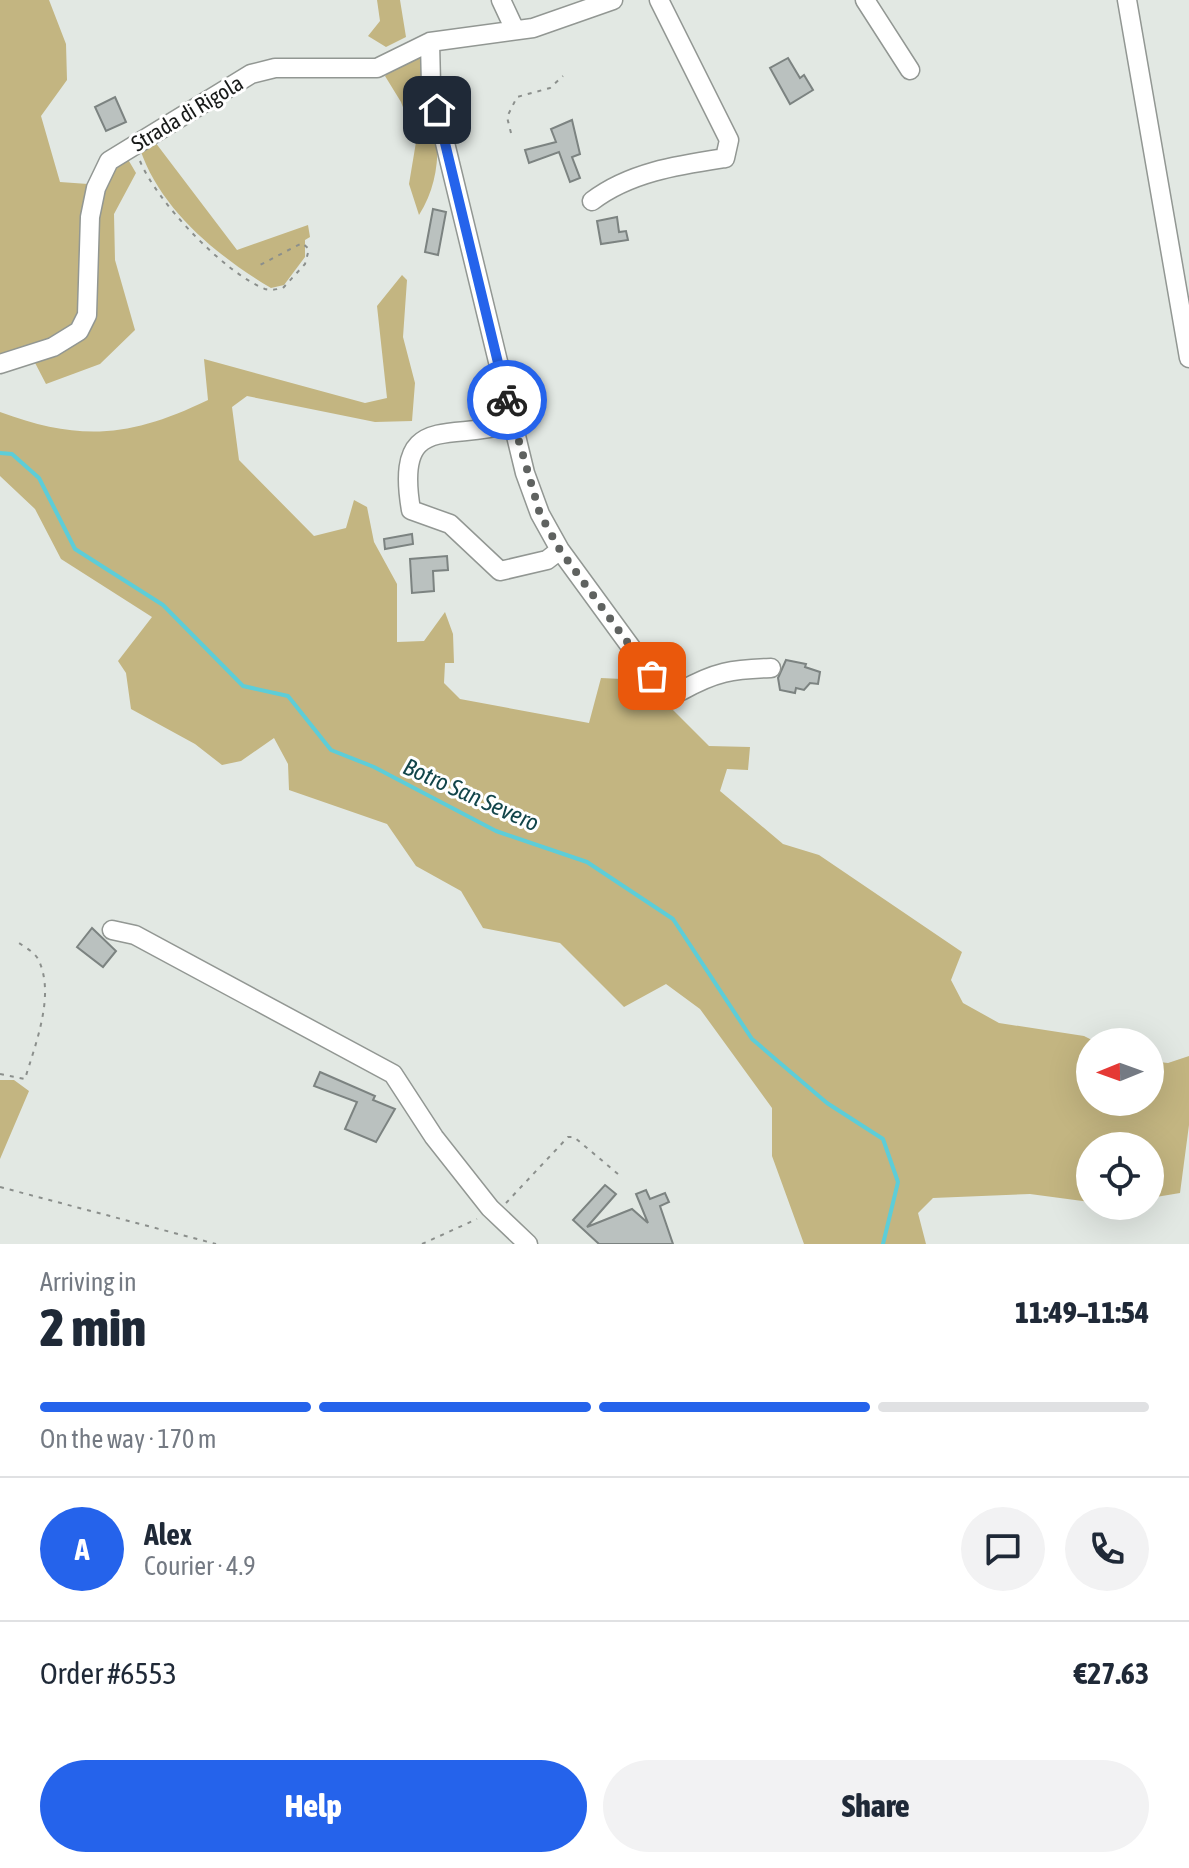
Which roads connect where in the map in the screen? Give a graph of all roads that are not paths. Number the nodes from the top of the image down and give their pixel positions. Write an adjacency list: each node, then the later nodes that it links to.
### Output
1 (501, 0): 6 (street)
2 (613, 0): 6 (street, Strada di Rigola)
3 (659, 0): 9 (street)
4 (865, 0): 8 (street)
5 (1127, 0): 10 (street)
6 (515, 30): 7 (street, Strada di Rigola)
7 (430, 42): 11 (street, Strada di Rigola); 12 (street)
8 (910, 70)
9 (592, 201)
10 (1189, 358)
11 (0, 364)
12 (511, 423): 13 (street); 13 (street)
13 (560, 550): 14 (street)
14 (771, 668)
15 (112, 930): 16 (street)
16 (528, 1244)

